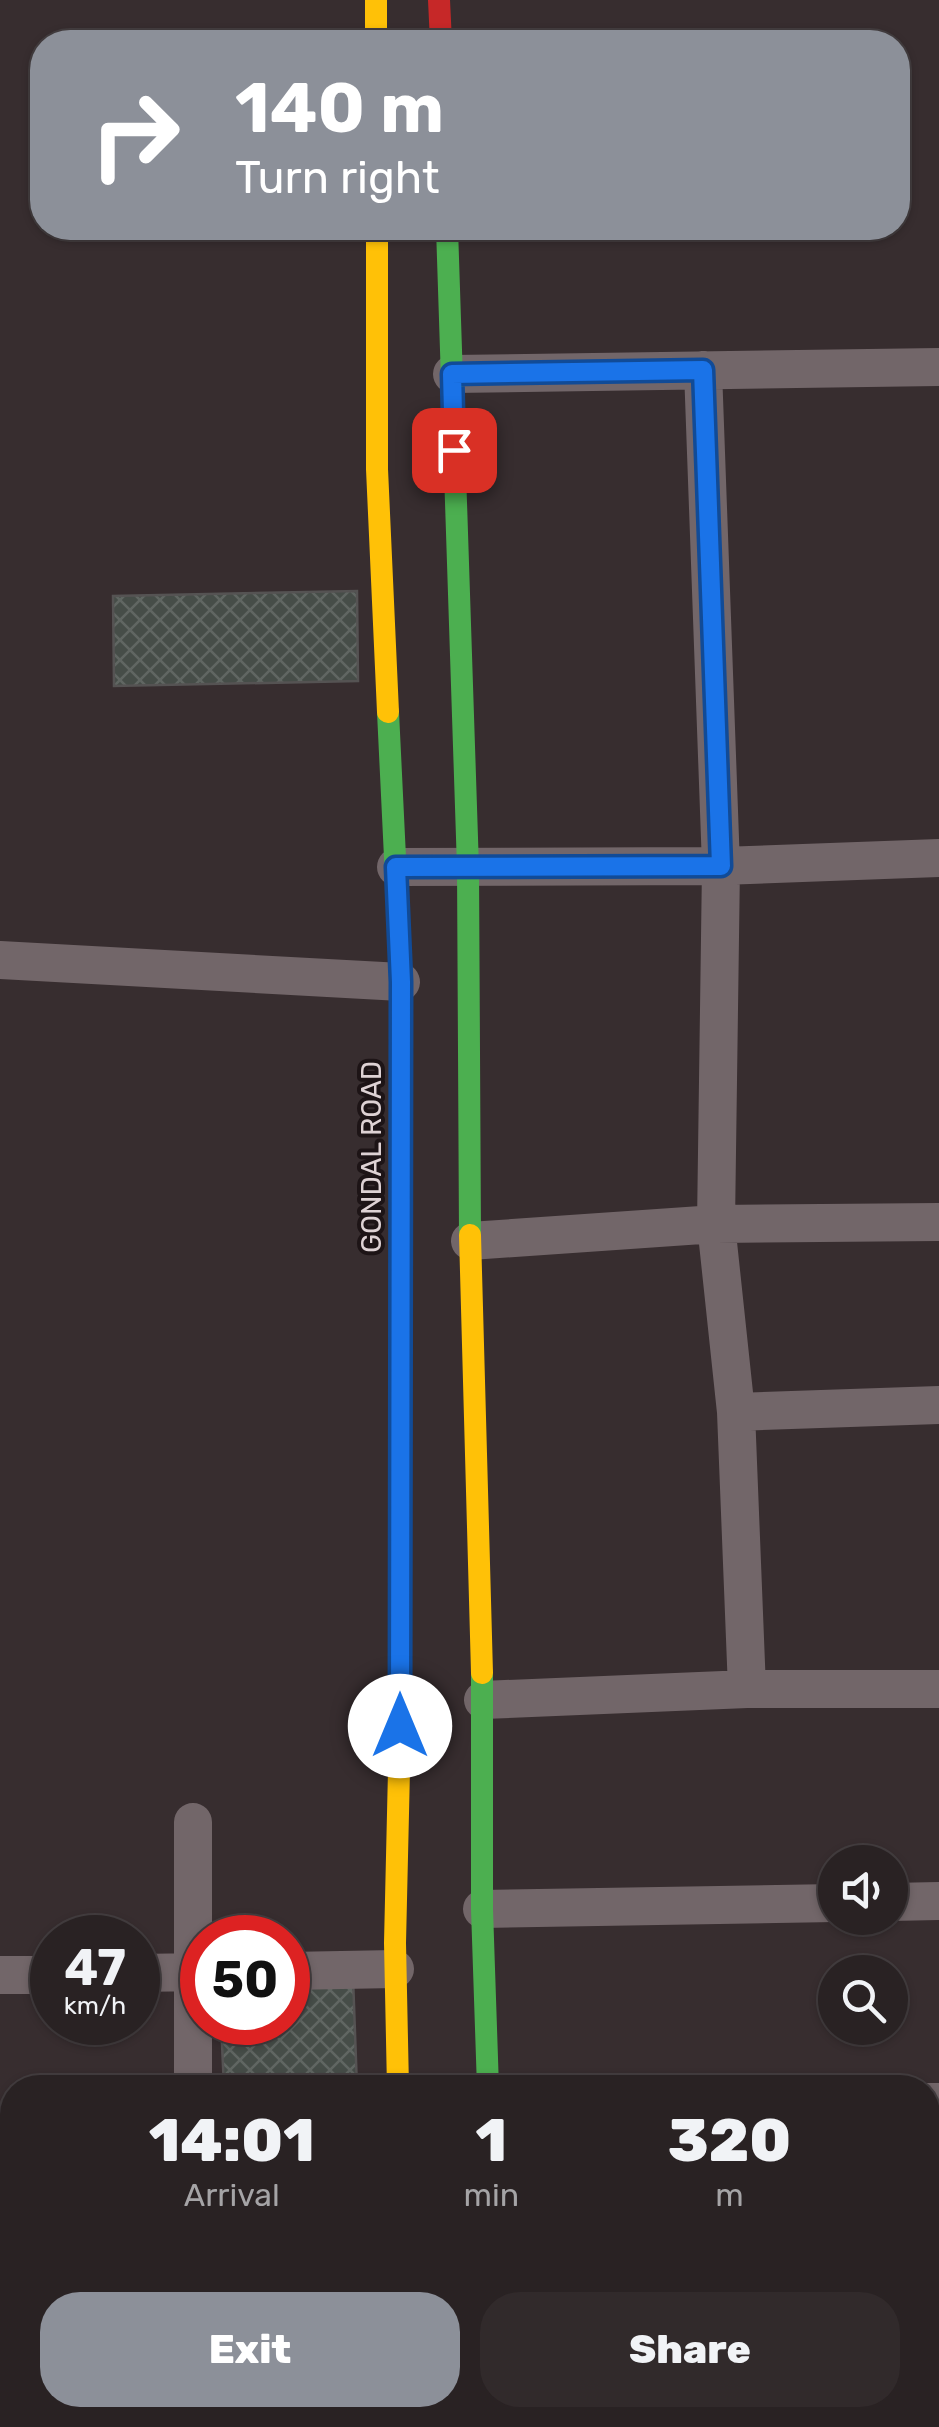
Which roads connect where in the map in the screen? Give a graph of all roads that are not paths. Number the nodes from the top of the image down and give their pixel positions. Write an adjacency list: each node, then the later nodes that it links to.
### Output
1 (376, 0): 3 (main road)
2 (439, 0): 4 (main road)
3 (376, 30)
4 (440, 30)
5 (376, 240): 12 (main road, GONDAL ROAD)
6 (447, 240): 9 (main road)
7 (939, 366): 8 (street)
8 (703, 370): 9 (street); 11 (street)
9 (452, 374): 13 (main road)
10 (939, 858): 11 (street)
11 (721, 866): 13 (street); 17 (street)
12 (396, 867): 13 (street); 15 (main road, GONDAL ROAD)
13 (468, 868): 18 (main road)
14 (0, 960): 15 (street)
15 (401, 982): 30 (main road, GONDAL ROAD)
16 (939, 1222): 17 (street)
17 (716, 1224): 18 (street); 20 (street)
18 (470, 1240): 23 (main road)
19 (939, 1405): 20 (street)
20 (736, 1412): 21 (street)
21 (747, 1689): 22 (street); 23 (street)
22 (939, 1689)
23 (483, 1700): 28 (main road)
24 (193, 1822): 29 (street)
25 (939, 1901): 26 (street)
26 (908, 1902)
27 (818, 1903): 28 (street)
28 (482, 1909): 37 (main road)
29 (196, 1915)
30 (395, 1969): 31 (street); 36 (main road, GONDAL ROAD)
31 (310, 1971)
32 (30, 1974): 33 (street)
33 (0, 1975)
34 (195, 2045): 35 (street)
35 (194, 2075)
36 (398, 2075)
37 (488, 2075)

